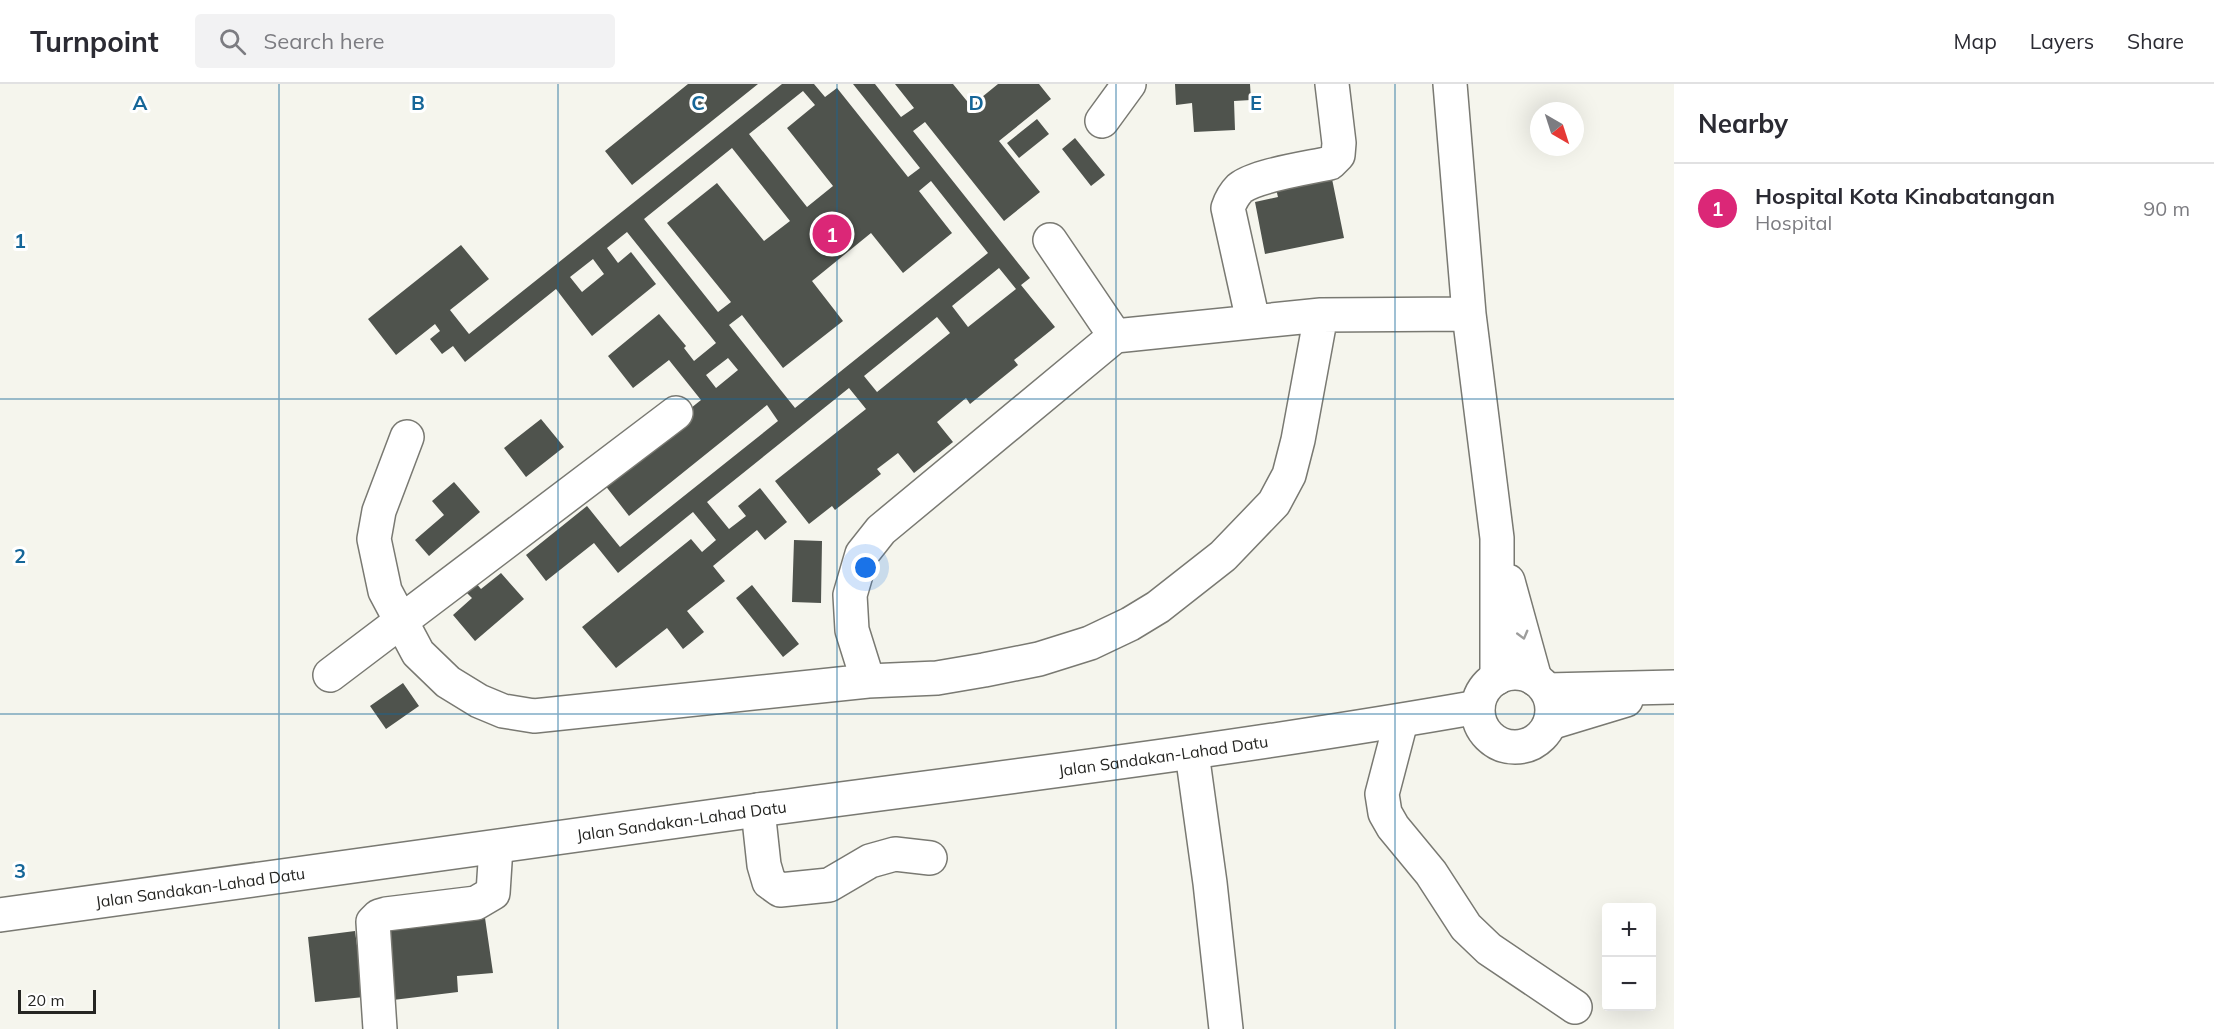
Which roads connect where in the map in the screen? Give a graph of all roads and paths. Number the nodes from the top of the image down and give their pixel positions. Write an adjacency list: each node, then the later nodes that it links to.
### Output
1 (1130, 84): 4 (main road)
2 (1332, 84): 8 (main road)
3 (1450, 84): 6 (main road)
4 (1102, 121)
5 (1050, 240): 9 (main road)
6 (1469, 314): 7 (main road); 12 (main road)
7 (1321, 315): 8 (main road); 16 (main road)
8 (1253, 321): 9 (main road)
9 (1115, 336): 16 (main road)
10 (676, 413): 13 (main road)
11 (407, 437): 13 (main road)
12 (1497, 538): 15 (main road); 17 (main road, one-way to 17)
13 (400, 621): 14 (main road); 16 (main road)
14 (330, 675)
15 (1497, 678): 17 (main road); 19 (main road)
16 (868, 681)
17 (1541, 685): 18 (main road); 20 (main road)
18 (1671, 687): 20 (main road)
19 (1482, 721): 20 (main road); 21 (main road); 22 (main road)
20 (1550, 723)
21 (1364, 727): 22 (main road); 23 (main road, Jalan Sandakan-Lahad Datu)
22 (1399, 729): 28 (main road)
23 (1192, 753): 24 (main road, Jalan Sandakan-Lahad Datu); 30 (main road)
24 (758, 810): 25 (main road, Jalan Sandakan-Lahad Datu); 26 (main road)
25 (496, 847): 27 (main road, Jalan Sandakan-Lahad Datu); 29 (main road)
26 (930, 858)
27 (0, 915)
28 (1575, 1007)
29 (380, 1029)
30 (1226, 1029)

